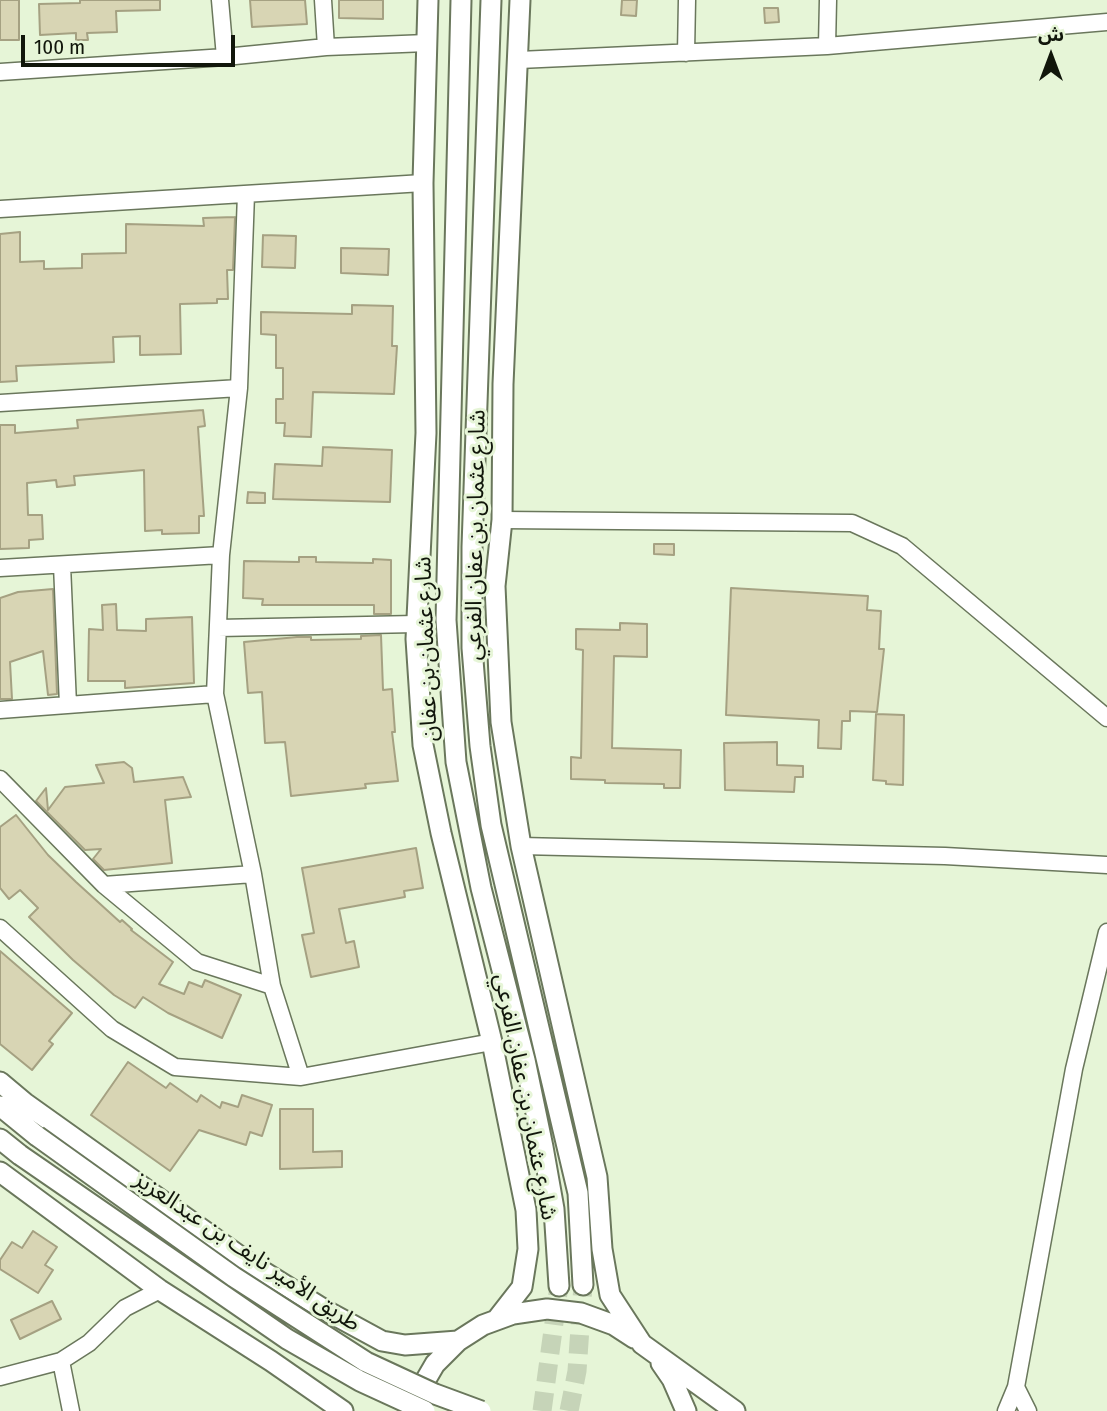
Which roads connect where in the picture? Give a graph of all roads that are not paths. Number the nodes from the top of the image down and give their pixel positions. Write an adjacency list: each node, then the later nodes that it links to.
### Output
1 (219, 0): 15 (street)
2 (323, 0): 13 (street)
3 (428, 0): 11 (main road, شارع عثمان بن عفان الفرعي)
4 (461, 0): 49 (main road, شارع عثمان بن عفان)
5 (491, 0): 18 (main road, شارع عثمان بن عفان)
6 (505, 0): 18 (main road)
7 (520, 0): 16 (main road, شارع عثمان بن عفان الفرعي)
8 (688, 0): 14 (street)
9 (828, 0): 12 (street)
10 (1107, 22): 12 (street)
11 (427, 43): 13 (street); 19 (main road, شارع عثمان بن عفان الفرعي)
12 (827, 46): 14 (street)
13 (326, 47): 15 (street)
14 (686, 53): 16 (street)
15 (225, 57): 17 (street)
16 (519, 60): 24 (main road, شارع عثمان بن عفان الفرعي)
17 (0, 72)
18 (484, 181): 48 (main road, شارع عثمان بن عفان)
19 (423, 183): 20 (street); 28 (main road, شارع عثمان بن عفان الفرعي)
20 (246, 194): 21 (street); 22 (street)
21 (0, 209)
22 (239, 388): 23 (street); 25 (street)
23 (0, 404)
24 (502, 520): 33 (street); 35 (main road, شارع عثمان بن عفان الفرعي)
25 (221, 555): 26 (street); 29 (street)
26 (62, 565): 27 (street); 31 (street)
27 (0, 568)
28 (416, 624): 29 (street); 42 (main road, شارع عثمان بن عفان الفرعي)
29 (218, 628): 30 (street)
30 (215, 694): 31 (street); 37 (street)
31 (68, 705): 32 (street)
32 (0, 710)
33 (1107, 718)
34 (0, 779): 38 (street)
35 (521, 846): 36 (street); 53 (main road, شارع عثمان بن عفان الفرعي)
36 (1107, 865)
37 (253, 874): 38 (street); 41 (street)
38 (104, 885): 41 (street)
39 (0, 928): 43 (street)
40 (1107, 932): 56 (street)
41 (272, 986): 43 (street)
42 (492, 1042): 43 (street); 51 (main road, شارع عثمان بن عفان الفرعي)
43 (300, 1077)
44 (0, 1082): 52 (main road)
45 (0, 1106): 61 (main road, طريق الأمير نايف بن عبدالعزيز, bridge)
46 (0, 1139): 60 (main road, طريق الأمير نايف بن عبدالعزيز, bridge)
47 (0, 1172): 50 (main road)
48 (583, 1285)
49 (559, 1286)
50 (160, 1290): 54 (street); 58 (main road)
51 (497, 1319): 52 (main road); 53 (main road)
52 (458, 1341): 59 (main road)
53 (642, 1344): 62 (main road); 63 (main road)
54 (61, 1360): 55 (street); 57 (street)
55 (0, 1377)
56 (1016, 1387): 64 (street); 65 (street)
57 (71, 1411)
58 (343, 1411)
59 (410, 1411)
60 (425, 1411)
61 (481, 1411)
62 (686, 1411)
63 (734, 1411)
64 (1006, 1411)
65 (1028, 1411)

